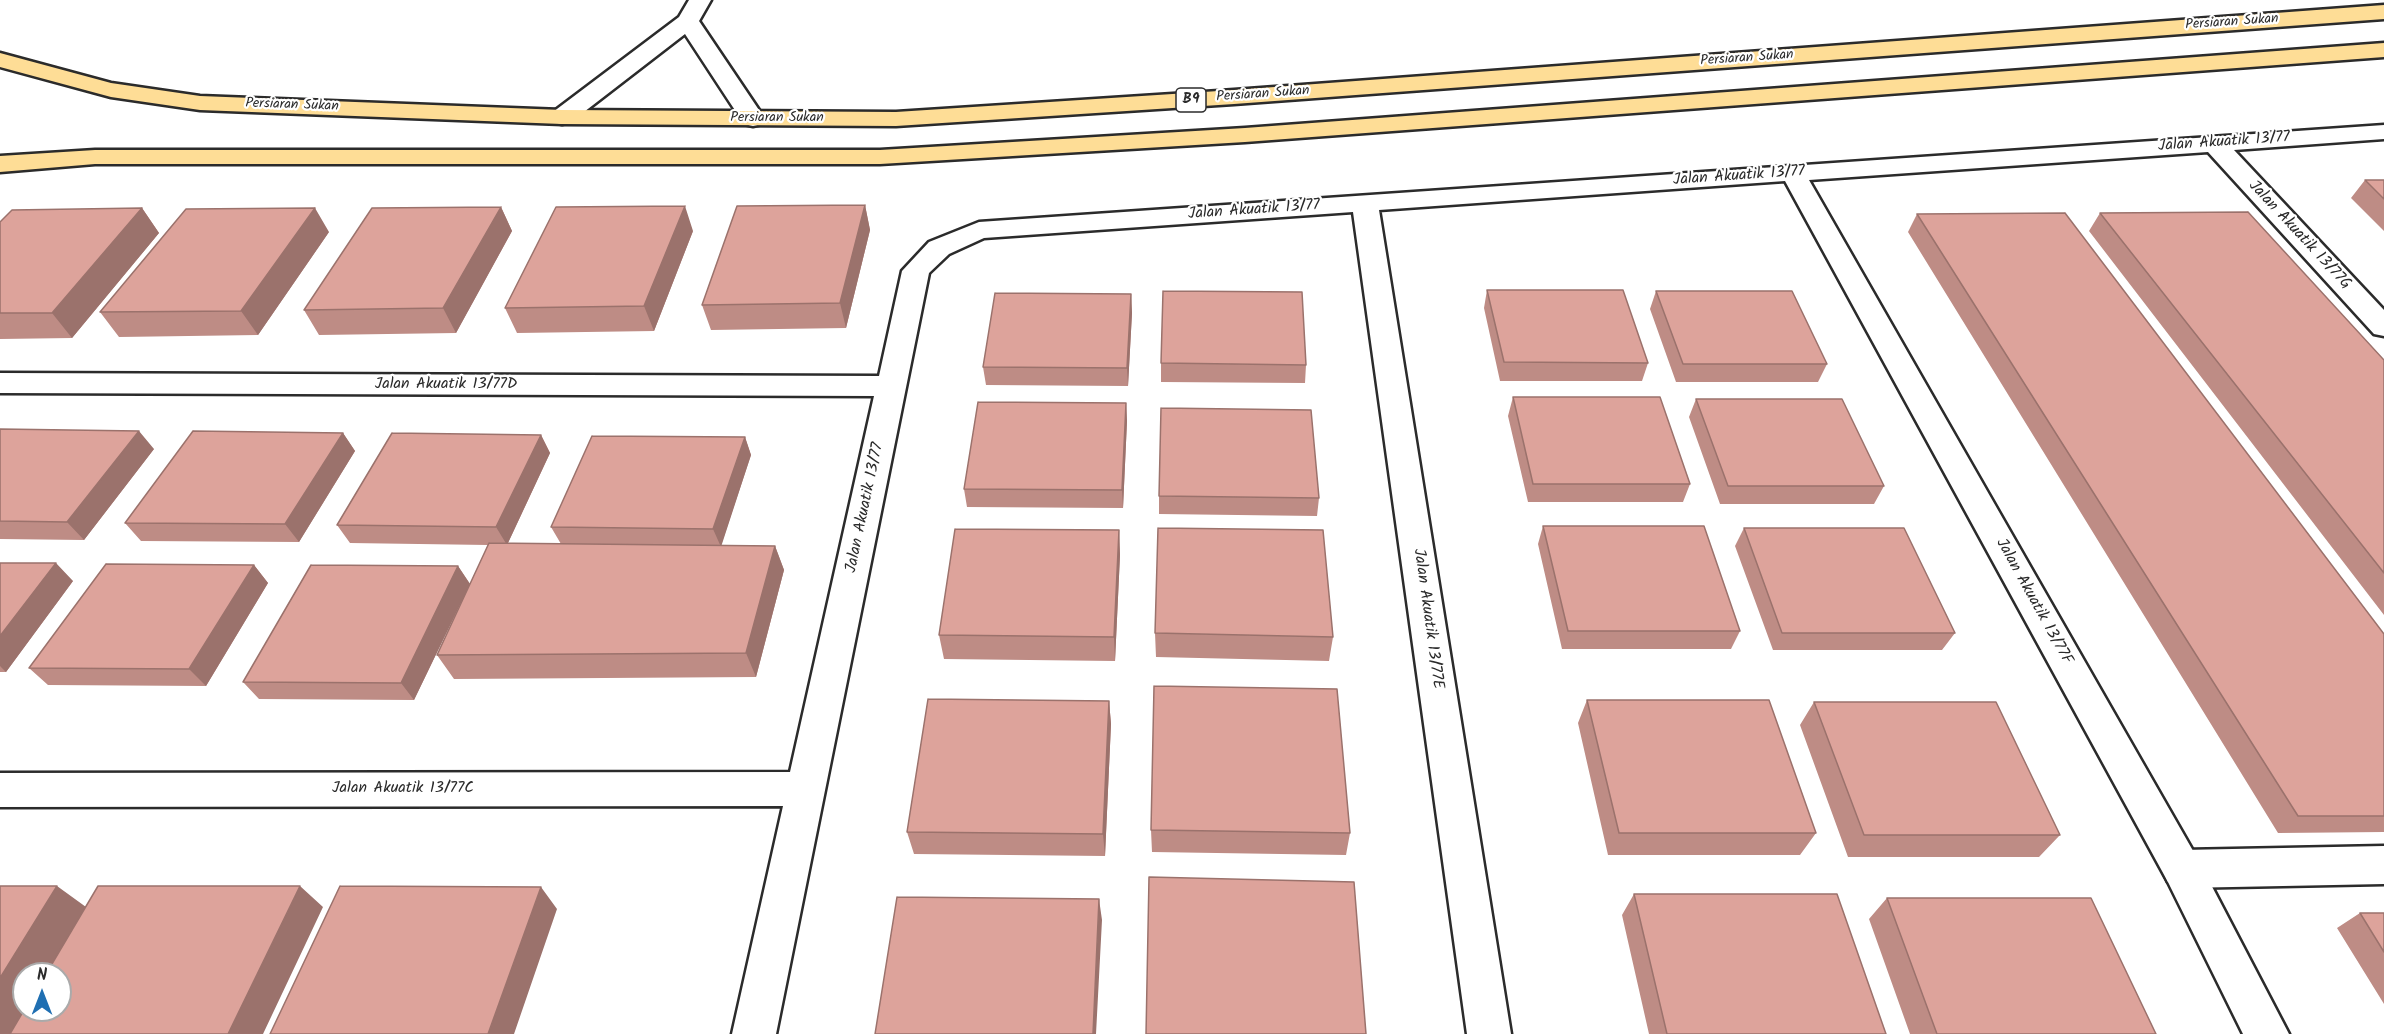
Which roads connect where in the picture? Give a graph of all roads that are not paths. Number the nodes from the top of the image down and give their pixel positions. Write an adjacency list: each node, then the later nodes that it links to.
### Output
1 (700, 0): 3 (street)
2 (2384, 12): 7 (main road, Persiaran Sukan / B9)
3 (688, 21): 6 (street); 7 (street)
4 (2384, 50): 10 (main road)
5 (0, 60): 6 (main road, Persiaran Sukan / B9)
6 (562, 117): 7 (main road, Persiaran Sukan / B9)
7 (753, 119)
8 (2384, 132): 9 (street, Jalan Akuatik 13/77)
9 (2215, 144): 11 (street, Jalan Akuatik 13/77); 13 (street, Jalan Akuatik 13/77G)
10 (0, 164)
11 (1793, 173): 12 (street, Jalan Akuatik 13/77); 19 (street, Jalan Akuatik 13/77F)
12 (1365, 203): 15 (street, Jalan Akuatik 13/77); 21 (street, Jalan Akuatik 13/77E)
13 (2384, 327)
14 (0, 383): 15 (street, Jalan Akuatik 13/77D)
15 (892, 386): 16 (street, Jalan Akuatik 13/77)
16 (806, 789): 17 (street, Jalan Akuatik 13/77C); 20 (street, Jalan Akuatik 13/77)
17 (0, 790)
18 (2384, 865): 19 (street)
19 (2182, 869): 22 (street, Jalan Akuatik 13/77F)
20 (754, 1034)
21 (1489, 1034)
22 (2267, 1034)

